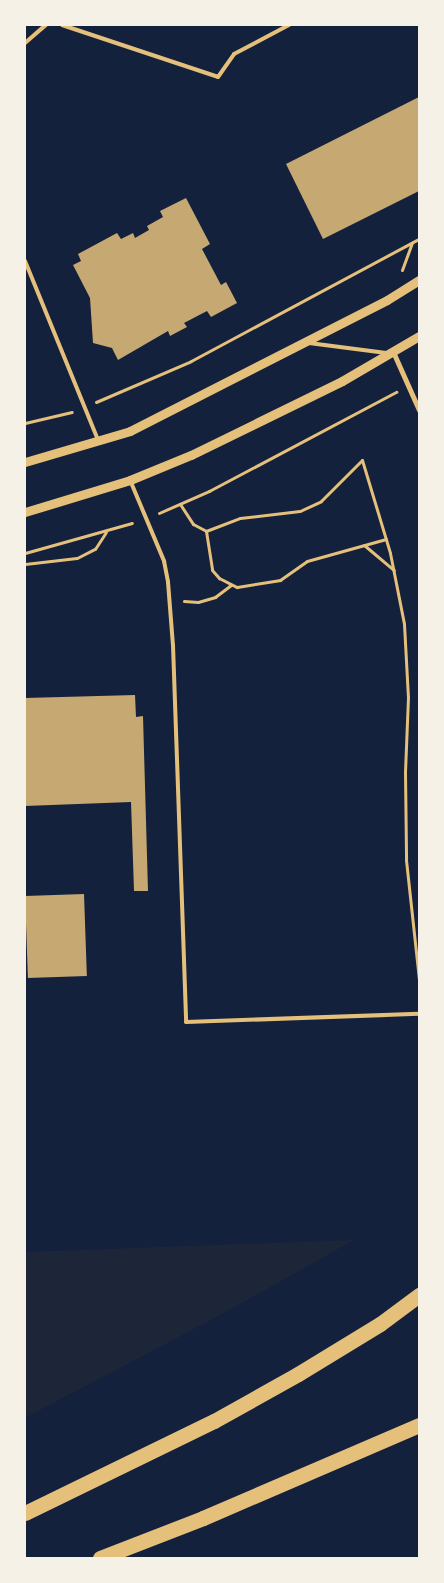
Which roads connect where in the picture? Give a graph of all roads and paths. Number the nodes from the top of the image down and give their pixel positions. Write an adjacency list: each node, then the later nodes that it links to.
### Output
1 (46, 25): 4 (lane)
2 (62, 25): 3 (lane)
3 (289, 25)
4 (25, 43)
5 (419, 239): 12 (path)
6 (25, 261): 12 (lane)
7 (419, 280): 9 (street)
8 (419, 336): 10 (street)
9 (305, 342): 10 (lane); 15 (street)
10 (394, 354): 13 (street); 17 (street)
11 (381, 400): 18 (path)
12 (85, 408): 14 (path); 15 (lane)
13 (419, 410)
14 (25, 424)
15 (99, 442): 16 (street)
16 (25, 462)
17 (130, 480): 20 (street); 30 (lane)
18 (180, 504): 19 (path); 22 (path)
19 (166, 510)
20 (25, 512)
21 (127, 525): 23 (path)
22 (206, 531): 24 (path); 29 (path)
23 (106, 532): 26 (path); 27 (path)
24 (386, 539): 25 (path); 28 (path)
25 (363, 545): 28 (path); 29 (path)
26 (25, 553)
27 (25, 564)
28 (394, 570): 31 (path)
29 (231, 585): 30 (path)
30 (170, 603): 32 (lane)
31 (419, 980)
32 (419, 1014)
33 (419, 1295): 35 (highway)
34 (419, 1425): 36 (highway)
35 (25, 1514)
36 (100, 1558)

